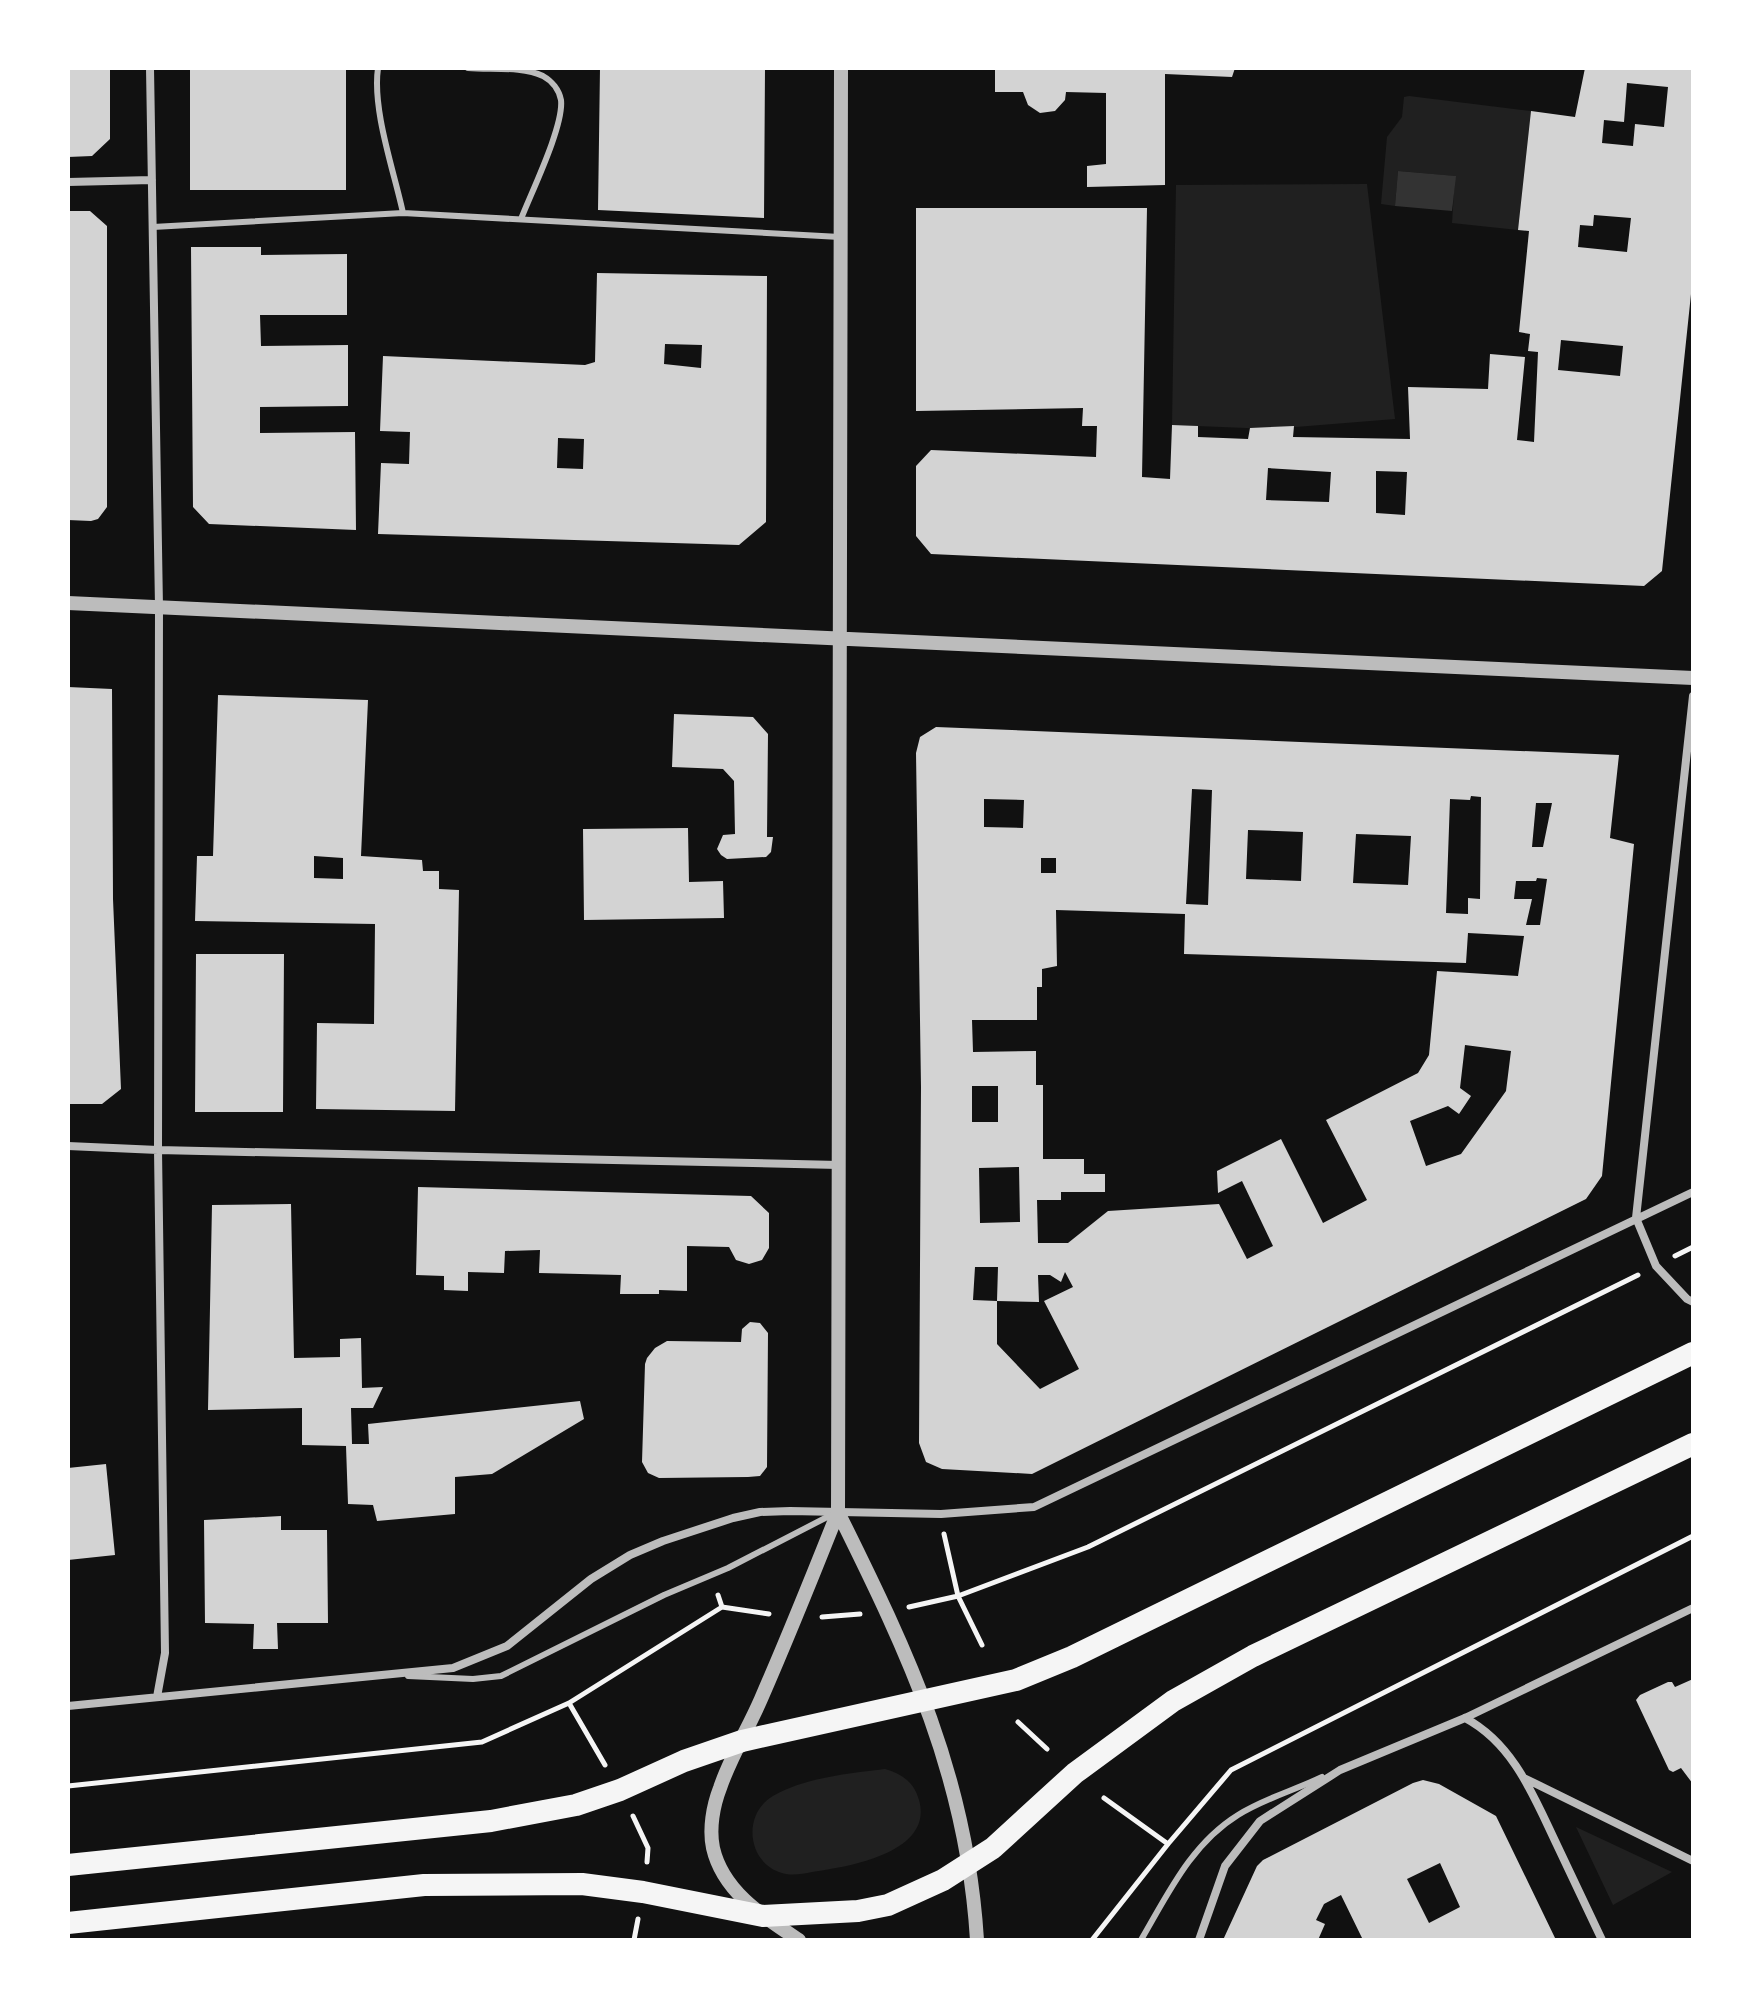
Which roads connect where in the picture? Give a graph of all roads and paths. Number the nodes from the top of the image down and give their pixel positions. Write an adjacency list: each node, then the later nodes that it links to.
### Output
1 (150, 68): 5 (street)
2 (378, 68): 7 (lane)
3 (468, 68): 8 (lane)
4 (841, 68): 10 (street)
5 (152, 180): 6 (street); 9 (street)
6 (68, 182)
7 (403, 213): 8 (lane); 9 (lane)
8 (521, 219): 10 (lane)
9 (153, 227): 12 (street)
10 (840, 237): 13 (street)
11 (68, 603): 12 (street)
12 (159, 607): 13 (street); 17 (street)
13 (841, 638): 14 (street); 18 (street)
14 (1693, 678)
15 (1693, 696): 20 (street)
16 (68, 1146): 17 (street)
17 (158, 1150): 18 (street); 38 (street)
18 (839, 1165): 26 (street)
19 (1693, 1192): 20 (street)
20 (1636, 1218): 22 (street); 26 (street)
21 (1693, 1247): 22 (path)
22 (1656, 1266): 23 (street); 30 (path)
23 (1693, 1302)
24 (1693, 1353): 39 (highway)
25 (1693, 1444): 52 (highway)
26 (838, 1512): 29 (lane); 33 (street); 34 (street); 36 (street)
27 (1693, 1536): 37 (path)
28 (946, 1554): 30 (path)
29 (711, 1576): 31 (path); 36 (lane)
30 (958, 1596): 33 (path); 35 (path)
31 (722, 1607): 34 (path); 47 (path)
32 (1693, 1608): 41 (street)
33 (887, 1611): 34 (path); 39 (street)
34 (796, 1619): 43 (street)
35 (982, 1645)
36 (397, 1675): 38 (street)
37 (1401, 1682)
38 (157, 1697): 40 (street)
39 (926, 1700): 43 (highway); 52 (street)
40 (68, 1706)
41 (1465, 1718): 45 (street); 46 (street)
42 (1018, 1722): 44 (path)
43 (742, 1741): 51 (highway); 53 (street)
44 (1047, 1749)
45 (1340, 1770): 57 (lane); 58 (street)
46 (1525, 1779): 50 (street); 59 (street)
47 (68, 1786)
48 (1104, 1798): 49 (path)
49 (1168, 1844)
50 (1693, 1861)
51 (68, 1865)
52 (969, 1865): 53 (highway); 56 (street)
53 (763, 1916): 54 (highway); 55 (street)
54 (68, 1923)
55 (799, 1940)
56 (977, 1940)
57 (1141, 1940)
58 (1199, 1940)
59 (1602, 1940)

